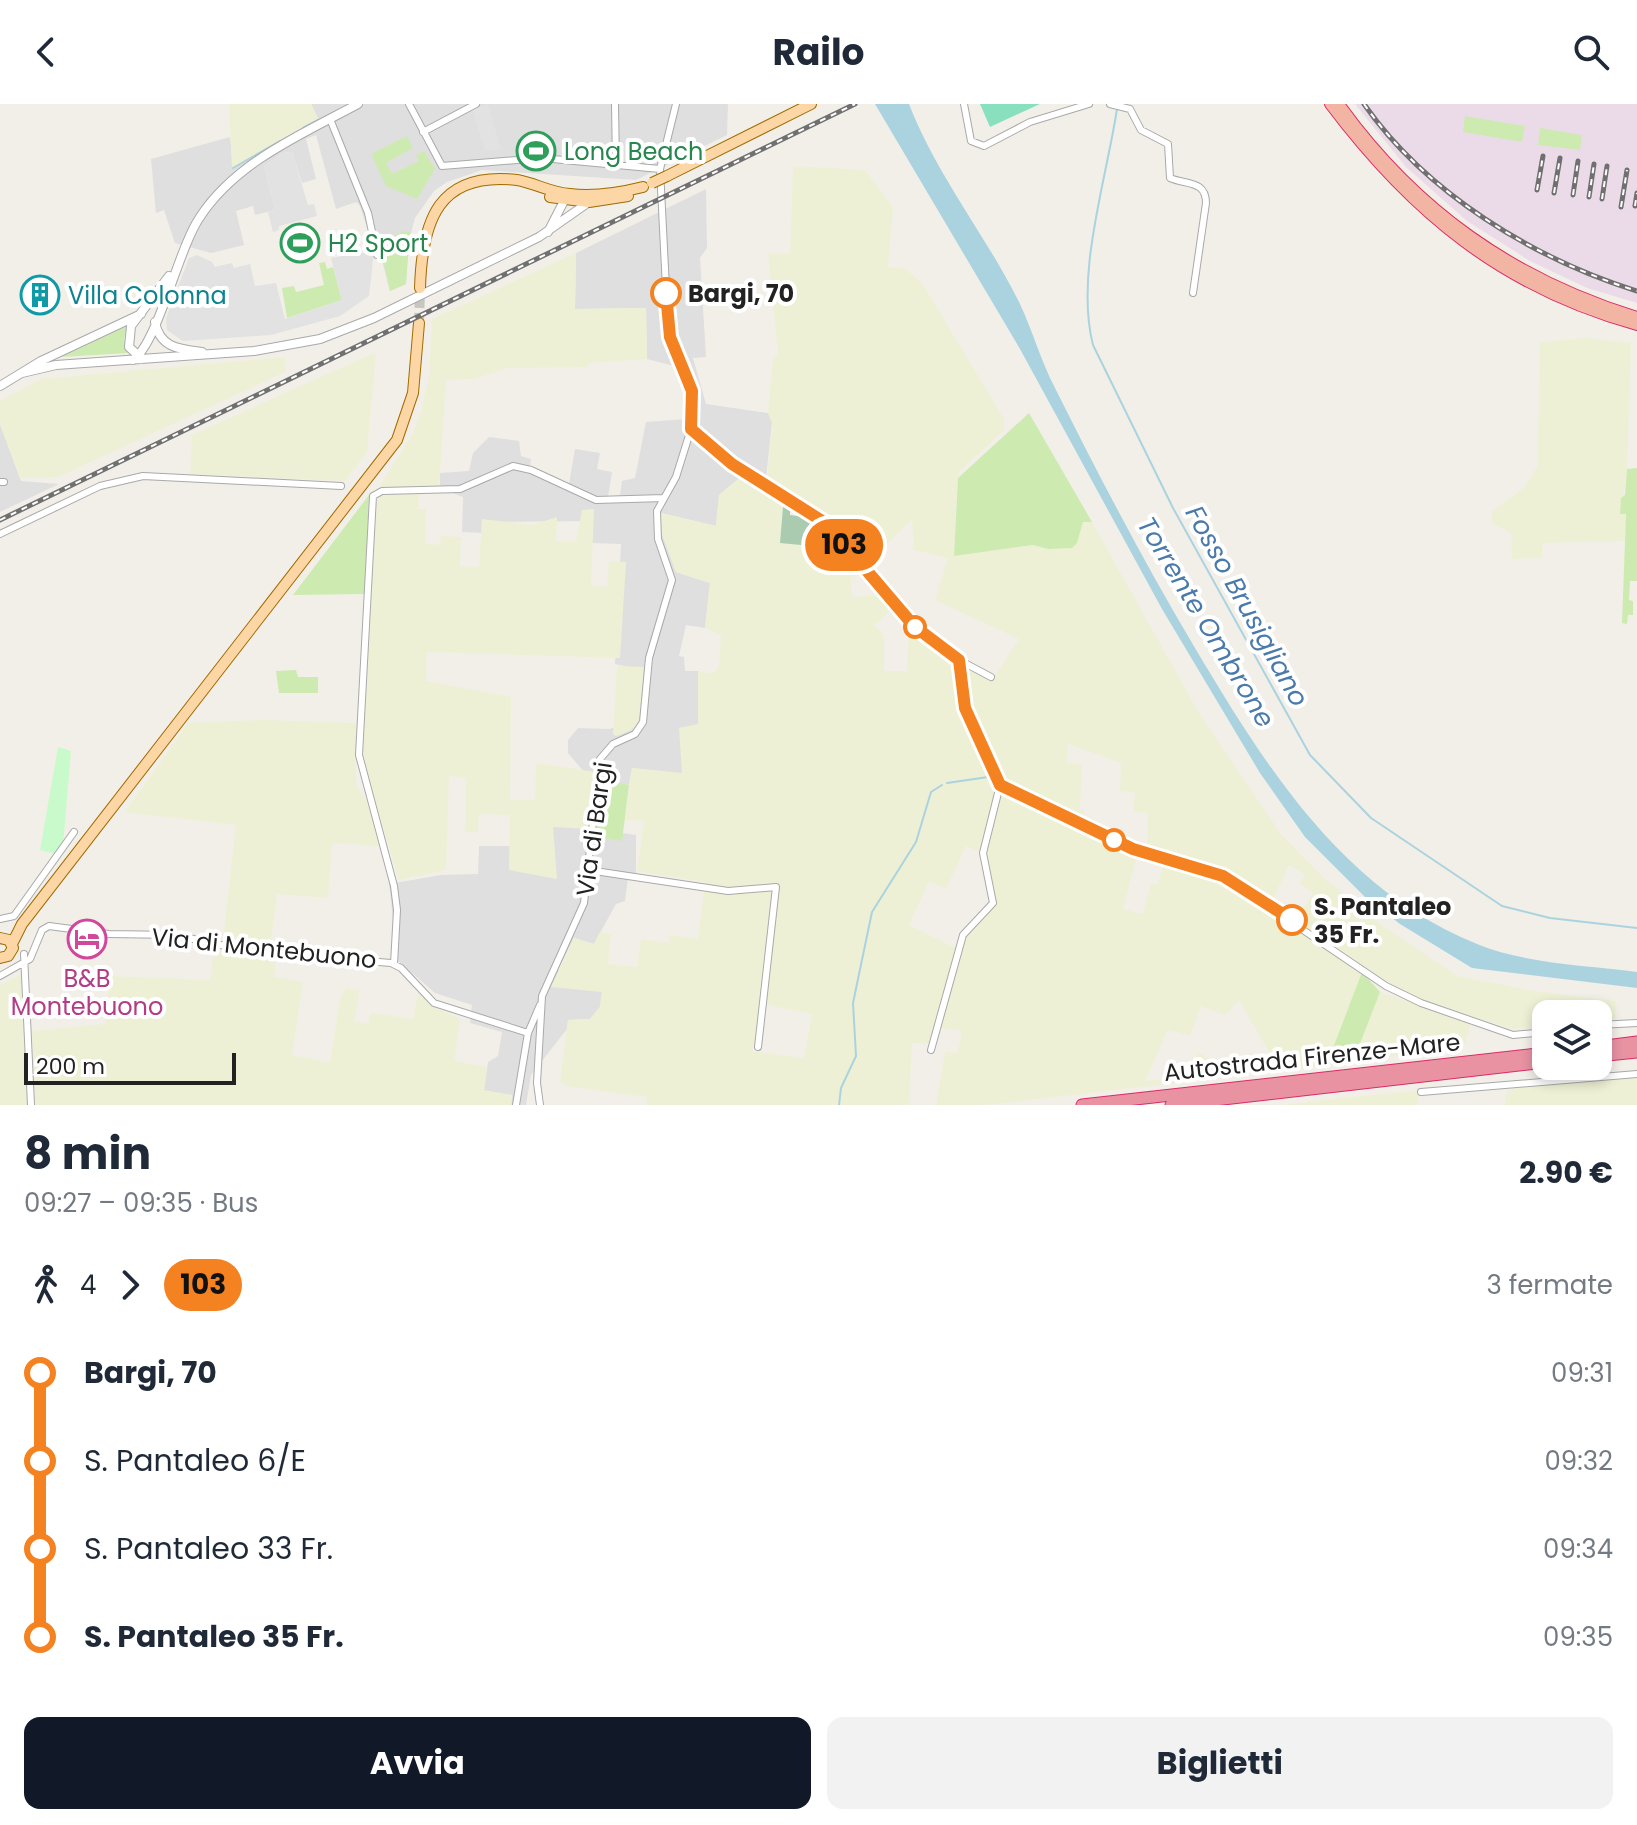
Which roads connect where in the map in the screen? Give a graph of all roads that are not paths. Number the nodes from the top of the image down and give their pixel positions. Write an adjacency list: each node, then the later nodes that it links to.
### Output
1 (358, 104): 12 (street)
2 (409, 104): 13 (street)
3 (476, 104): 13 (street)
4 (615, 104): 14 (street)
5 (676, 104): 15 (street, Via di Bargi)
6 (811, 104): 15 (main road)
7 (964, 104): 8 (street)
8 (1089, 104)
9 (1110, 104): 27 (street)
10 (1330, 104): 32 (highway)
11 (1339, 104): 29 (highway)
12 (330, 119): 24 (street); 25 (street)
13 (423, 132): 14 (street)
14 (616, 165): 15 (street)
15 (663, 172): 17 (main road, bridge); 37 (street, Via di Bargi)
16 (512, 181): 18 (main road); 19 (main road); 26 (main road)
17 (648, 185): 19 (main road); 20 (main road)
18 (547, 196): 19 (main road); 21 (street)
19 (568, 199): 20 (main road); 21 (street); 22 (street)
20 (589, 202): 22 (street)
21 (553, 217): 23 (street)
22 (566, 218): 23 (street)
23 (548, 232): 33 (street)
24 (377, 255)
25 (176, 266): 28 (street); 30 (street)
26 (420, 288)
27 (1193, 293)
28 (141, 314): 34 (street); 35 (street)
29 (1637, 315)
30 (155, 321): 33 (street); 34 (street)
31 (419, 323): 47 (main road)
32 (1637, 325)
33 (218, 354): 34 (street)
34 (138, 359): 35 (street)
35 (22, 373): 36 (street)
36 (0, 386)
37 (691, 429): 39 (street, Via di Bargi); 41 (street)
38 (341, 486): 40 (street)
39 (664, 498): 45 (street, Via di Bargi); 51 (street)
40 (0, 534)
41 (959, 660): 42 (street); 43 (street)
42 (991, 677)
43 (1000, 785): 58 (street); 62 (street)
44 (74, 832): 46 (street)
45 (588, 870): 54 (street, Via di Bargi); 61 (street)
46 (0, 919)
47 (5, 951): 49 (street); 50 (street); 52 (street)
48 (35, 952): 49 (street); 50 (street, Via di Montebuono); 51 (street, Via di Montebuono)
49 (24, 954): 50 (street)
50 (24, 963): 52 (street, Via di Montebuono); 69 (street)
51 (394, 964): 57 (street, Via di Montebuono)
52 (10, 971): 53 (street, Via di Montebuono)
53 (0, 976)
54 (541, 1002): 57 (street); 71 (street, Via di Bargi)
55 (1637, 1023): 56 (street)
56 (1612, 1024)
57 (528, 1033): 70 (street)
58 (1532, 1033)
59 (1637, 1042): 60 (highway)
60 (1612, 1045)
61 (758, 1047)
62 (931, 1050)
63 (1637, 1052): 65 (highway)
64 (1532, 1055): 72 (highway, Autostrada Firenze-Mare)
65 (1612, 1055)
66 (1532, 1064): 73 (highway, Autostrada Firenze-Mare)
67 (1637, 1074): 68 (street)
68 (1421, 1092)
69 (31, 1105)
70 (516, 1105)
71 (540, 1105)
72 (1082, 1105)
73 (1171, 1105)

